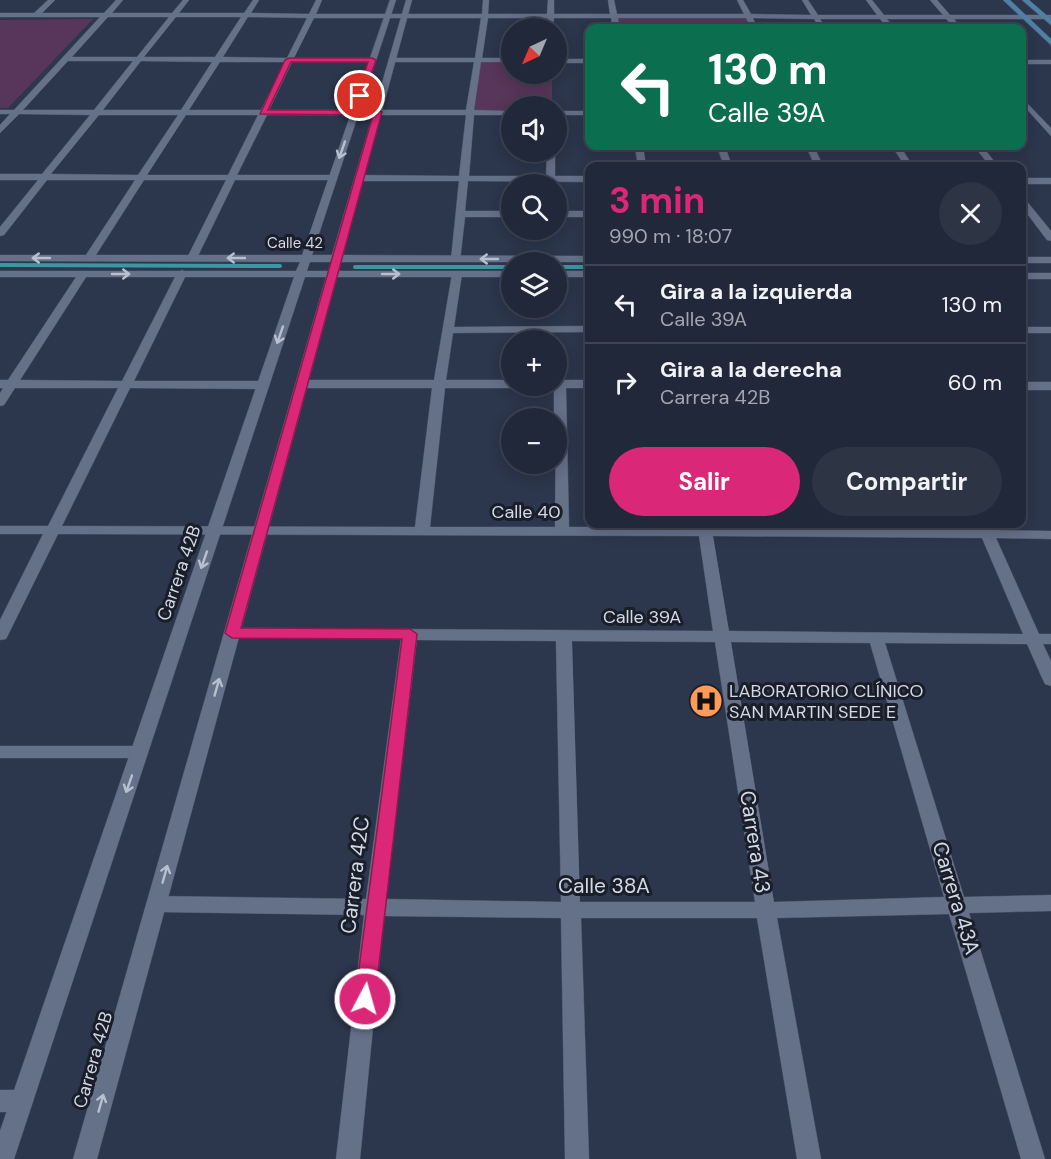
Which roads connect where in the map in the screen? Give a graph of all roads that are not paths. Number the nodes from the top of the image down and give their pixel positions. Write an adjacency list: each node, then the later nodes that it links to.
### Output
1 (52, 0): 18 (street)
2 (120, 0): 19 (street)
3 (186, 0): 20 (street)
4 (256, 0): 21 (street)
5 (319, 0): 22 (street)
6 (393, 0): 23 (street, Carrera 42B)
7 (486, 0): 24 (street)
8 (551, 0): 25 (street)
9 (610, 0): 26 (street)
10 (740, 0): 27 (street)
11 (804, 0): 28 (street)
12 (869, 0): 29 (street)
13 (933, 0): 30 (street)
14 (1006, 0): 31 (main road)
15 (1025, 0): 32 (main road)
16 (407, 8): 23 (street); 24 (street); 46 (street, Carrera 42B)
17 (0, 15): 18 (street)
18 (36, 15): 19 (street)
19 (106, 15): 20 (street); 41 (street)
20 (174, 15): 21 (street); 42 (street)
21 (247, 15): 22 (street); 43 (street)
22 (312, 15): 23 (street); 44 (street)
23 (388, 15): 45 (street, Carrera 42B)
24 (485, 15): 25 (street); 47 (street)
25 (549, 15): 26 (street); 33 (street)
26 (613, 15): 27 (street); 35 (street)
27 (747, 16): 28 (street); 36 (street)
28 (815, 16): 29 (street); 37 (street)
29 (882, 16): 30 (street); 38 (street)
30 (947, 17): 31 (street); 39 (street)
31 (1024, 17): 32 (street); 40 (main road)
32 (1047, 17): 34 (main road)
33 (549, 18)
34 (1051, 23)
35 (615, 24)
36 (752, 24)
37 (820, 24)
38 (888, 24)
39 (954, 24)
40 (1051, 43)
41 (65, 59): 42 (street); 55 (street)
42 (139, 59): 43 (street); 56 (street)
43 (217, 60): 44 (street); 57 (street)
44 (289, 60): 45 (street); 58 (street)
45 (372, 60): 59 (street, Carrera 42B)
46 (392, 60): 47 (street); 60 (street, Carrera 42B)
47 (477, 60): 48 (street); 61 (street)
48 (501, 60)
49 (567, 60): 50 (street)
50 (585, 61)
51 (1026, 62): 52 (street)
52 (1051, 62)
53 (1026, 105): 66 (street)
54 (0, 112): 55 (street)
55 (17, 112): 56 (street); 68 (street)
56 (97, 112): 57 (street); 73 (street)
57 (185, 112): 58 (street); 74 (street)
58 (263, 112): 59 (street); 75 (street)
59 (355, 112): 60 (street); 76 (street, Carrera 42B, one-way to 76)
60 (378, 112): 61 (street); 77 (street, Carrera 42B)
61 (470, 113): 62 (street); 78 (street)
62 (501, 113)
63 (567, 113): 64 (street)
64 (585, 113)
65 (1026, 114): 66 (street)
66 (1034, 114): 67 (street); 69 (street)
67 (1051, 114)
68 (0, 130)
69 (1051, 133)
70 (981, 150): 71 (street)
71 (991, 162)
72 (0, 177): 73 (street)
73 (45, 177): 74 (street); 92 (street)
74 (140, 178): 75 (street); 95 (street)
75 (231, 178): 76 (street); 96 (street)
76 (333, 178): 101 (street, Carrera 42B)
77 (360, 178): 78 (street); 102 (street, Carrera 42B)
78 (465, 178): 79 (street); 85 (street)
79 (501, 178)
80 (567, 178): 81 (street)
81 (585, 179)
82 (1026, 181): 83 (street)
83 (1051, 181)
84 (1026, 206): 90 (street)
85 (460, 214): 86 (street); 97 (street)
86 (501, 214)
87 (567, 214): 88 (street)
88 (585, 214)
89 (1026, 216): 90 (street)
90 (1033, 216): 91 (street); 93 (street)
91 (1051, 216)
92 (0, 233)
93 (1051, 238)
94 (0, 258): 95 (street, Calle 42, one-way to 94)
95 (89, 258): 96 (street, Calle 42)
96 (192, 258): 101 (street, Calle 42, one-way to 96)
97 (456, 259): 98 (street, Calle 42, one-way to 97); 102 (street, Calle 42)
98 (585, 259)
99 (1026, 260): 100 (street)
100 (1051, 260)
101 (303, 266): 102 (street, Calle 42); 102 (street, Calle 42); 103 (street, Calle 42); 123 (street, Carrera 42B, one-way to 123)
102 (335, 266): 106 (street, Calle 42, one-way to 106); 118 (street, Carrera 42B)
103 (182, 273): 105 (street, Calle 42, one-way to 103); 117 (street)
104 (0, 274): 105 (street, Calle 42)
105 (83, 274): 116 (street)
106 (457, 274): 107 (street, Calle 42); 113 (street)
107 (501, 274)
108 (567, 274): 109 (street)
109 (585, 274)
110 (1026, 276): 111 (street)
111 (1051, 276)
112 (585, 328): 113 (street)
113 (449, 330): 119 (street)
114 (1026, 330): 115 (street)
115 (1051, 330)
116 (6, 384): 117 (street); 127 (street)
117 (127, 384): 123 (street); 131 (street)
118 (302, 384): 119 (street); 133 (street, Carrera 42B)
119 (439, 384): 120 (street); 134 (street)
120 (501, 384)
121 (567, 384): 122 (street)
122 (585, 384)
123 (263, 385): 132 (street, Carrera 42B)
124 (1026, 387): 125 (street)
125 (1049, 390)
126 (558, 396): 135 (street)
127 (0, 402)
128 (705, 528): 129 (street, Calle 40); 135 (street, Calle 40); 141 (street, Carrera 43)
129 (986, 529): 136 (street, Calle 40); 143 (street)
130 (0, 530): 131 (street, Calle 40)
131 (53, 531): 132 (street, Calle 40); 139 (street)
132 (214, 531): 133 (street, Calle 40); 147 (street, Carrera 42B, one-way to 147)
133 (261, 531): 134 (street, Calle 40); 137 (street, Carrera 42B)
134 (422, 531): 135 (street, Calle 40)
135 (562, 532)
136 (1051, 535)
137 (232, 633): 138 (street, Calle 39A); 149 (street, Carrera 42B, one-way to 137)
138 (410, 634): 140 (street, Calle 39A); 151 (street, Carrera 42C)
139 (0, 635)
140 (564, 636): 141 (street, Calle 39A); 153 (street)
141 (721, 637): 142 (street, Calle 39A); 152 (street, Carrera 43)
142 (876, 638): 143 (street, Calle 39A); 150 (street, Carrera 43A)
143 (1033, 639): 144 (street, Calle 39A); 145 (street)
144 (1051, 639)
145 (1051, 680)
146 (0, 752): 147 (street)
147 (139, 752): 154 (street, Carrera 42B, one-way to 154)
148 (1051, 903): 150 (street, Calle 38A)
149 (157, 904): 151 (street, Calle 38A); 156 (street, Carrera 42B, one-way to 149)
150 (958, 905): 152 (street, Calle 38A); 160 (street, Carrera 43A)
151 (375, 907): 153 (street, Calle 38A); 157 (street, Carrera 42C)
152 (766, 909): 153 (street, Calle 38A); 159 (street, Carrera 43)
153 (571, 910): 158 (street)
154 (11, 1101): 155 (street, Carrera 42B)
155 (2, 1159)
156 (85, 1159)
157 (348, 1159)
158 (577, 1159)
159 (809, 1159)
160 (1033, 1159)

